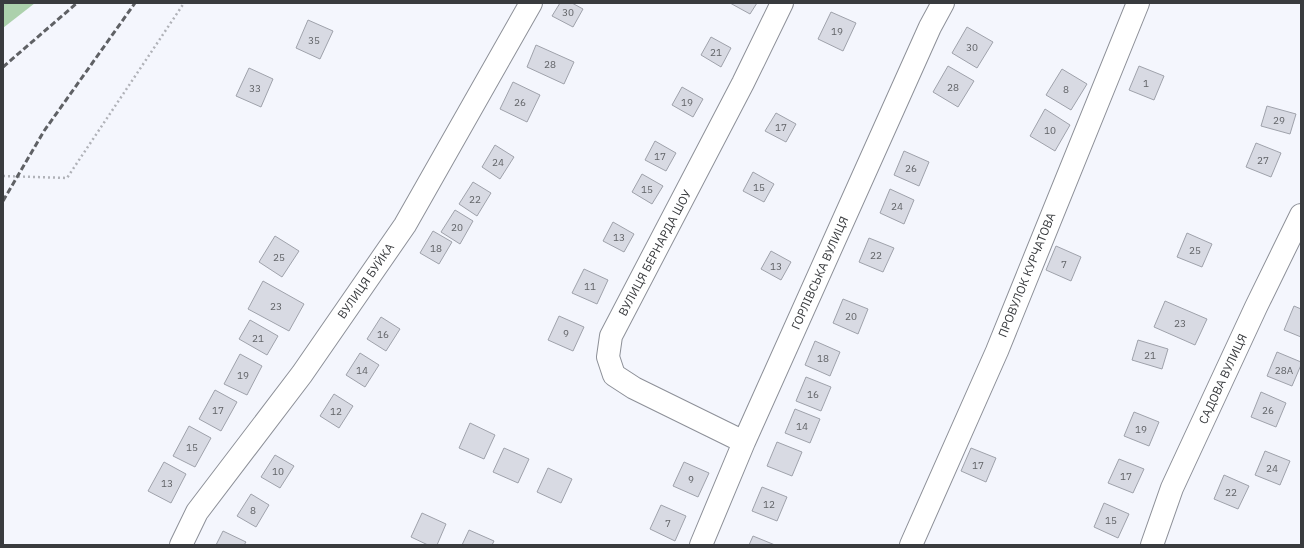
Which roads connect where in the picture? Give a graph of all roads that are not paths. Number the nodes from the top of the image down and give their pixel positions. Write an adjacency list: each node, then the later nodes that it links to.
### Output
1 (531, 3): 7 (street, ВУЛИЦЯ БУЙКА)
2 (782, 3): 6 (street, ВУЛИЦЯ БЕРНАРДА ШОУ)
3 (943, 3): 6 (street, ГОРЛІВСЬКА ВУЛИЦЯ)
4 (1138, 3): 9 (street, ПРОВУЛОК КУРЧАТОВА)
5 (1301, 215): 10 (street, САДОВА ВУЛИЦЯ)
6 (744, 442): 8 (street, ГОРЛІВСЬКА ВУЛИЦЯ)
7 (181, 545)
8 (701, 545)
9 (911, 545)
10 (1152, 545)

